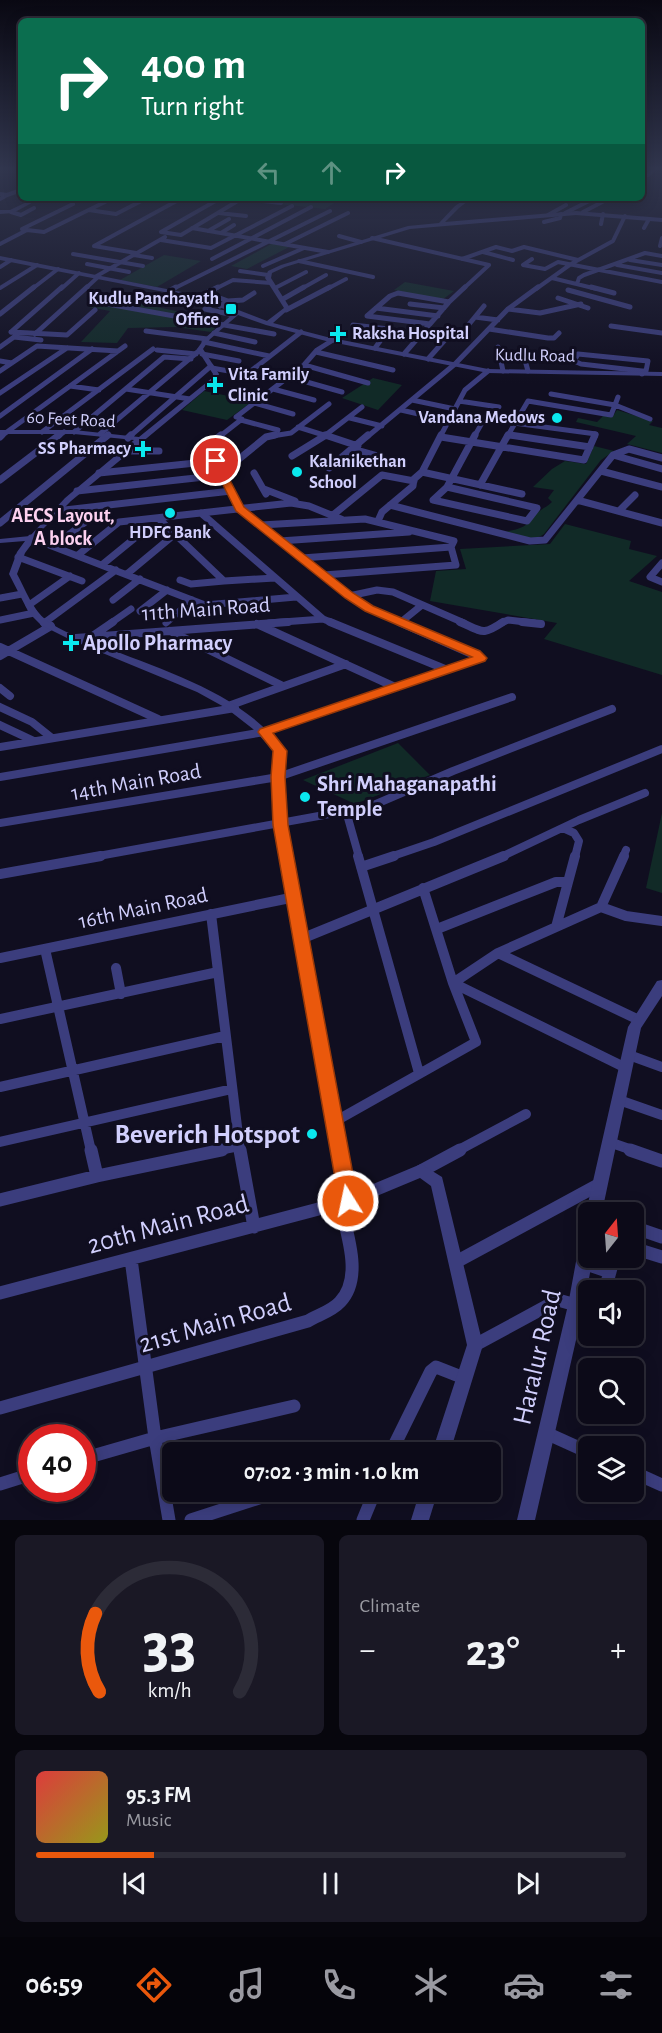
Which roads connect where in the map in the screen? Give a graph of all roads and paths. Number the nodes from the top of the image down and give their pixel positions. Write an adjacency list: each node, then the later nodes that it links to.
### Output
1 (103, 241): 23 (street)
2 (159, 241): 23 (street)
3 (167, 241): 4 (street)
4 (225, 241)
5 (246, 241): 28 (street)
6 (266, 241): 15 (street); 62 (street)
7 (290, 241): 15 (street)
8 (357, 241): 13 (street)
9 (364, 241): 13 (street)
10 (385, 241): 29 (street)
11 (614, 241): 32 (street)
12 (661, 241): 16 (street)
13 (361, 242): 20 (street)
14 (502, 242): 18 (street)
15 (284, 244): 17 (street)
16 (660, 246)
17 (304, 248): 20 (street); 43 (street)
18 (494, 248): 19 (street); 21 (street)
19 (512, 251): 24 (street); 32 (street)
20 (328, 252): 34 (street)
21 (483, 252): 29 (street); 38 (street)
22 (73, 254): 35 (street)
23 (135, 254): 27 (street); 35 (street)
24 (523, 254)
25 (662, 256): 33 (street)
26 (0, 258): 31 (street, Kudlu Road)
27 (152, 258)
28 (212, 259)
29 (462, 259): 67 (street)
30 (532, 259): 38 (street)
31 (11, 260): 37 (street, Kudlu Road); 44 (street)
32 (578, 260): 39 (street)
33 (629, 260): 40 (street); 41 (street)
34 (299, 261): 55 (street); 58 (street)
35 (121, 262): 42 (street); 45 (street)
36 (87, 264): 45 (street)
37 (37, 265): 46 (street, Kudlu Road); 61 (street)
38 (523, 265): 39 (street)
39 (570, 265): 47 (street); 56 (street)
40 (616, 265): 47 (street); 52 (street)
41 (662, 265)
42 (142, 266)
43 (263, 266)
44 (0, 267)
45 (110, 268): 48 (street); 54 (street)
46 (58, 269): 51 (street, Kudlu Road); 74 (street)
47 (599, 271): 59 (street); 60 (street)
48 (129, 272)
49 (237, 272): 58 (street)
50 (306, 272): 58 (street)
51 (79, 273): 54 (street, Kudlu Road); 100 (street)
52 (662, 273)
53 (326, 275): 65 (street)
54 (97, 277): 62 (street, Kudlu Road); 100 (street)
55 (373, 277)
56 (552, 278): 60 (street); 79 (street)
57 (346, 279): 81 (street)
58 (271, 281): 65 (street); 66 (street)
59 (662, 282)
60 (577, 284): 64 (street)
61 (0, 288)
62 (169, 291): 69 (street, Kudlu Road)
63 (254, 293): 66 (street)
64 (614, 293)
65 (283, 299): 81 (street)
66 (228, 301): 69 (street)
67 (449, 302): 76 (street); 77 (street)
68 (102, 303): 87 (street)
69 (217, 304): 83 (street, Kudlu Road); 83 (street)
70 (410, 304): 77 (street)
71 (581, 304): 75 (street); 78 (street); 79 (street)
72 (0, 306): 74 (street)
73 (483, 306): 85 (street)
74 (8, 307): 82 (street)
75 (630, 307)
76 (376, 308): 84 (street); 89 (street)
77 (444, 308): 84 (street)
78 (588, 308)
79 (508, 309): 86 (street)
80 (94, 310): 100 (street)
81 (286, 310): 88 (street)
82 (0, 314)
83 (236, 314): 87 (street); 88 (street, Kudlu Road)
84 (438, 316): 89 (street)
85 (475, 317): 86 (street); 92 (street)
86 (498, 320): 93 (street)
87 (224, 324): 97 (street); 101 (street)
88 (268, 324): 95 (street, Kudlu Road)
89 (430, 324): 118 (street)
90 (353, 326): 112 (street)
91 (611, 326): 99 (street)
92 (465, 329)
93 (489, 329): 98 (street); 125 (street)
94 (146, 331): 105 (street)
95 (301, 332): 103 (street); 106 (street, Kudlu Road)
96 (452, 332): 120 (street)
97 (214, 333): 105 (street); 107 (street)
98 (559, 333)
99 (662, 333)
100 (35, 334)
101 (274, 334)
102 (283, 336): 103 (street)
103 (292, 338): 119 (street)
104 (41, 340): 109 (street)
105 (206, 340): 116 (street); 119 (street)
106 (333, 340): 112 (street, Kudlu Road); 115 (street)
107 (255, 342)
108 (125, 346): 114 (street)
109 (0, 347)
110 (498, 347): 131 (street)
111 (67, 348): 113 (street); 124 (street); 144 (street)
112 (375, 348): 118 (street, Kudlu Road)
113 (92, 350): 114 (street); 162 (street)
114 (118, 351): 139 (street)
115 (316, 352): 126 (street); 129 (street)
116 (199, 353): 121 (street); 123 (street); 127 (street); 142 (street)
117 (523, 353): 132 (street)
118 (405, 354): 120 (street, Kudlu Road)
119 (269, 356): 135 (street)
120 (428, 359): 125 (street, Kudlu Road)
121 (190, 360): 140 (street); 145 (street)
122 (0, 361): 124 (street)
123 (239, 361)
124 (10, 362): 128 (street)
125 (455, 364): 130 (street, Kudlu Road); 151 (street)
126 (304, 365): 136 (street); 138 (street)
127 (211, 367): 135 (street); 147 (street); 149 (street)
128 (0, 370)
129 (393, 370)
130 (488, 371): 131 (street, Kudlu Road); 152 (street)
131 (503, 371): 132 (street, Kudlu Road)
132 (528, 371): 133 (street, Kudlu Road)
133 (642, 372): 133 (street); 134 (street, Kudlu Road)
134 (662, 374)
135 (247, 375): 137 (street)
136 (289, 377): 137 (street); 143 (street)
137 (283, 381): 141 (street)
138 (368, 383)
139 (70, 386): 142 (street); 174 (street)
140 (126, 389): 145 (street); 173 (street)
141 (273, 389): 150 (street); 153 (street)
142 (99, 390): 171 (street)
143 (342, 392)
144 (0, 393)
145 (150, 393): 147 (street); 175 (street)
146 (551, 394): 155 (street)
147 (175, 397): 149 (street); 179 (street)
148 (618, 397): 155 (street)
149 (190, 399): 180 (street)
150 (314, 400)
151 (412, 400): 158 (street); 159 (street)
152 (459, 401): 157 (street); 158 (street)
153 (254, 403): 160 (street); 165 (street)
154 (329, 404): 169 (street)
155 (615, 405): 164 (street); 167 (street)
156 (362, 407): 163 (street)
157 (499, 407)
158 (455, 409): 166 (street)
159 (401, 410): 166 (street); 168 (street)
160 (293, 414)
161 (487, 414): 181 (street)
162 (0, 416)
163 (350, 418): 168 (street); 177 (street)
164 (650, 419)
165 (241, 420): 170 (street); 192 (street)
166 (449, 421): 178 (street)
167 (514, 423): 176 (street); 184 (street)
168 (382, 426): 183 (street)
169 (298, 427): 177 (street); 191 (street)
170 (278, 430)
171 (42, 432): 172 (street, 60 Feet Road); 174 (street, 60 Feet Road)
172 (64, 432): 173 (street, 60 Feet Road); 201 (street)
173 (74, 432): 175 (street, 60 Feet Road)
174 (2, 434)
175 (105, 435): 179 (street, 60 Feet Road); 227 (street)
176 (507, 435): 182 (street); 184 (street)
177 (325, 436): 183 (street); 188 (street)
178 (441, 437): 181 (street); 196 (street)
179 (128, 438): 180 (street, 60 Feet Road)
180 (141, 439): 185 (street)
181 (471, 442): 182 (street); 200 (street)
182 (501, 446): 184 (street); 203 (street)
183 (355, 447): 189 (street); 193 (street)
184 (590, 447)
185 (126, 451): 186 (street); 197 (street)
186 (159, 451)
187 (613, 455): 190 (street); 194 (street); 195 (street)
188 (292, 456)
189 (378, 456)
190 (662, 458)
191 (239, 459)
192 (216, 461): 197 (street); 199 (street)
193 (329, 468)
194 (662, 470)
195 (601, 471): 205 (street); 212 (street)
196 (422, 472): 200 (street); 202 (street)
197 (99, 473): 207 (street)
198 (255, 473): 206 (street)
199 (223, 475): 207 (street); 208 (street)
200 (451, 478): 203 (street); 204 (street)
201 (0, 480)
202 (414, 481): 215 (street); 221 (street)
203 (480, 485): 210 (street)
204 (447, 487): 209 (street); 216 (street)
205 (662, 487)
206 (264, 489): 213 (street); 214 (street)
207 (77, 491): 218 (street)
208 (231, 491): 217 (street); 218 (street)
209 (471, 492): 216 (street); 216 (street)
210 (522, 495)
211 (634, 495): 219 (street)
212 (577, 500): 215 (street); 219 (street)
213 (301, 503): 214 (street); 221 (street)
214 (273, 505): 217 (street)
215 (390, 505): 226 (street)
216 (460, 506)
217 (240, 508): 220 (street); 228 (street)
218 (56, 511): 232 (street)
219 (619, 511): 225 (street)
220 (201, 513): 223 (street); 246 (street)
221 (333, 515): 224 (street)
222 (92, 517): 235 (street)
223 (158, 518): 231 (street); 237 (street)
224 (343, 519): 226 (street); 228 (street)
225 (660, 520)
226 (378, 521): 229 (street)
227 (0, 523)
228 (261, 525): 233 (street)
229 (417, 532): 233 (street); 236 (street)
230 (141, 533): 241 (street)
231 (175, 534): 243 (street); 250 (street)
232 (31, 538): 234 (street); 235 (street); 238 (street)
233 (280, 540): 239 (street)
234 (0, 541)
235 (55, 546): 237 (street)
236 (451, 547): 239 (street); 245 (street)
237 (78, 555): 241 (street)
238 (18, 557): 244 (street); 253 (street)
239 (302, 558): 245 (street)
240 (662, 563): 251 (street)
241 (103, 564): 242 (street)
242 (116, 570): 243 (street); 267 (street)
243 (127, 574): 247 (street)
244 (70, 576): 249 (street); 259 (street)
245 (324, 576): 254 (street)
246 (275, 578): 250 (street); 255 (street)
247 (140, 579): 252 (street); 257 (street)
248 (180, 580): 250 (street)
249 (82, 581)
250 (224, 581)
251 (662, 582)
252 (167, 590): 258 (street); 262 (street)
253 (21, 594): 256 (street); 259 (street)
254 (349, 596): 260 (street); 266 (street)
255 (296, 597): 258 (street); 264 (street)
256 (0, 598)
257 (113, 600)
258 (192, 600): 270 (street)
259 (29, 605): 263 (street)
260 (422, 605): 266 (street); 269 (street)
261 (131, 609): 271 (street)
262 (140, 611)
263 (34, 613): 265 (street); 267 (street)
264 (323, 619): 268 (street, 11th Main Road); 277 (street)
265 (0, 620)
266 (401, 622): 277 (street)
267 (48, 624): 272 (street); 274 (street)
268 (256, 624): 270 (street, 11th Main Road); 276 (street)
269 (541, 624)
270 (167, 627): 271 (street, 11th Main Road); 278 (street)
271 (91, 637): 272 (street)
272 (76, 638): 284 (street)
273 (0, 647): 274 (street)
274 (9, 651): 275 (street); 286 (street)
275 (0, 656)
276 (346, 664): 278 (street); 279 (street)
277 (445, 669): 279 (street)
278 (283, 686): 284 (street)
279 (395, 687): 288 (street)
280 (0, 688): 281 (street)
281 (10, 696)
282 (512, 697): 294 (street, 14th Main Road)
283 (0, 707): 289 (street)
284 (233, 707): 286 (street); 288 (street)
285 (612, 710): 296 (street)
286 (159, 720): 289 (street)
287 (0, 725): 290 (street)
288 (264, 732): 293 (street); 294 (street)
289 (52, 738): 290 (street)
290 (34, 741): 291 (street)
291 (0, 747)
292 (662, 749): 301 (street)
293 (0, 777)
294 (278, 777): 297 (street, 14th Main Road); 298 (street)
295 (645, 793): 299 (street)
296 (346, 812): 298 (street); 301 (street)
297 (0, 823)
298 (281, 825): 302 (street); 305 (street)
299 (563, 828): 303 (street); 304 (street)
300 (626, 850): 306 (street)
301 (360, 867): 307 (street)
302 (0, 874)
303 (568, 882): 310 (street); 311 (street)
304 (423, 888): 307 (street); 311 (street)
305 (295, 897): 308 (street, 16th Main Road); 312 (street)
306 (601, 907): 309 (street); 310 (street)
307 (372, 910): 312 (street); 328 (street)
308 (211, 914): 313 (street, 16th Main Road); 317 (street)
309 (662, 921)
310 (556, 927): 314 (street)
311 (437, 929): 318 (street)
312 (301, 939): 335 (street)
313 (45, 949): 315 (street, 16th Main Road); 321 (street)
314 (498, 953): 318 (street); 323 (street)
315 (0, 958)
316 (116, 968): 320 (street)
317 (218, 972): 320 (street); 324 (street)
318 (453, 983): 325 (street); 328 (street)
319 (660, 990): 323 (street)
320 (121, 994): 321 (street)
321 (58, 1007): 322 (street); 327 (street)
322 (0, 1019)
323 (639, 1020): 325 (street)
324 (225, 1036): 327 (street); 330 (street)
325 (627, 1061): 326 (street); 331 (street)
326 (662, 1067)
327 (73, 1070): 329 (street); 334 (street)
328 (419, 1073): 335 (street)
329 (0, 1087)
330 (232, 1089): 334 (street); 338 (street)
331 (619, 1100): 333 (street); 337 (street)
332 (526, 1114): 340 (street)
333 (662, 1115)
334 (85, 1121): 336 (street); 341 (street)
335 (334, 1122): 344 (street)
336 (0, 1142)
337 (609, 1142): 339 (street); 342 (street)
338 (239, 1146): 341 (street); 346 (street)
339 (662, 1161)
340 (421, 1171): 344 (street); 352 (street)
341 (97, 1176): 343 (street)
342 (600, 1184): 345 (street); 352 (street)
343 (0, 1200)
344 (344, 1202): 346 (street, 20th Main Road); 361 (street, 21st Main Road)
345 (596, 1202)
346 (254, 1227): 351 (street, 20th Main Road)
347 (644, 1231): 348 (street)
348 (662, 1237)
349 (644, 1251): 350 (street)
350 (662, 1257)
351 (130, 1259): 358 (street, 20th Main Road); 361 (street)
352 (456, 1262): 360 (street)
353 (582, 1268): 359 (street, Haralur Road)
354 (598, 1268): 356 (street)
355 (611, 1268): 356 (street)
356 (610, 1272): 357 (street)
357 (608, 1280)
358 (0, 1293)
359 (576, 1305): 360 (street); 365 (street, Haralur Road)
360 (475, 1345): 362 (street)
361 (145, 1368): 364 (street, 21st Main Road); 366 (street)
362 (464, 1378): 367 (street); 368 (street)
363 (294, 1406): 366 (street)
364 (0, 1408)
365 (546, 1433): 369 (street); 382 (street, Haralur Road)
366 (155, 1438): 370 (street); 378 (street)
367 (396, 1442)
368 (444, 1442)
369 (578, 1447)
370 (96, 1455)
371 (644, 1477): 374 (street)
372 (18, 1478): 373 (street)
373 (0, 1484)
374 (662, 1485)
375 (246, 1502): 379 (street)
376 (370, 1502): 380 (street)
377 (426, 1502): 381 (street)
378 (169, 1520)
379 (190, 1520)
380 (363, 1520)
381 (420, 1520)
382 (526, 1520)

